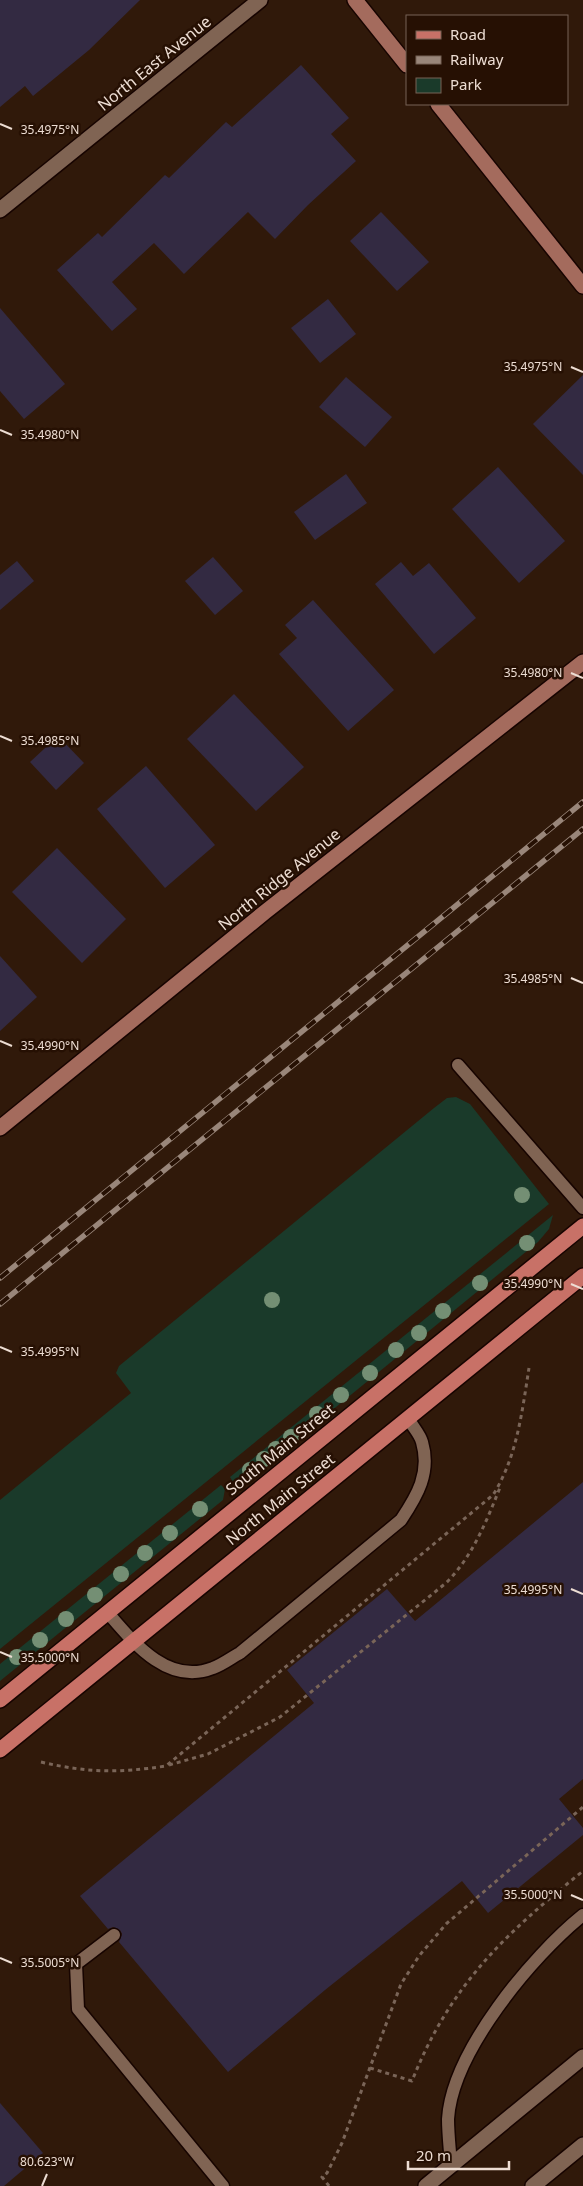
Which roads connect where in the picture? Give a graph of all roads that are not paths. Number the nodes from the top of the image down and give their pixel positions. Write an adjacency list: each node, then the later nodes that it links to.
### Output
1 (260, 0): 5 (street, North East Avenue)
2 (355, 0): 3 (street)
3 (406, 64)
4 (439, 105): 6 (street)
5 (0, 210)
6 (583, 286)
7 (583, 662): 9 (street, North Ridge Avenue)
8 (458, 1065): 10 (lane)
9 (0, 1127)
10 (583, 1208)
11 (583, 1226): 14 (main road, South Main Street)
12 (583, 1276): 13 (main road, North Main Street)
13 (408, 1418): 15 (main road, North Main Street); 15 (lane)
14 (108, 1612): 15 (lane); 16 (main road, South Main Street)
15 (133, 1642): 17 (main road, North Main Street)
16 (0, 1700)
17 (0, 1750)
18 (583, 1915): 22 (lane)
19 (114, 1935): 23 (lane)
20 (583, 2057): 22 (street)
21 (583, 2145): 25 (street)
22 (451, 2165): 24 (street)
23 (223, 2186)
24 (426, 2186)
25 (533, 2186)

